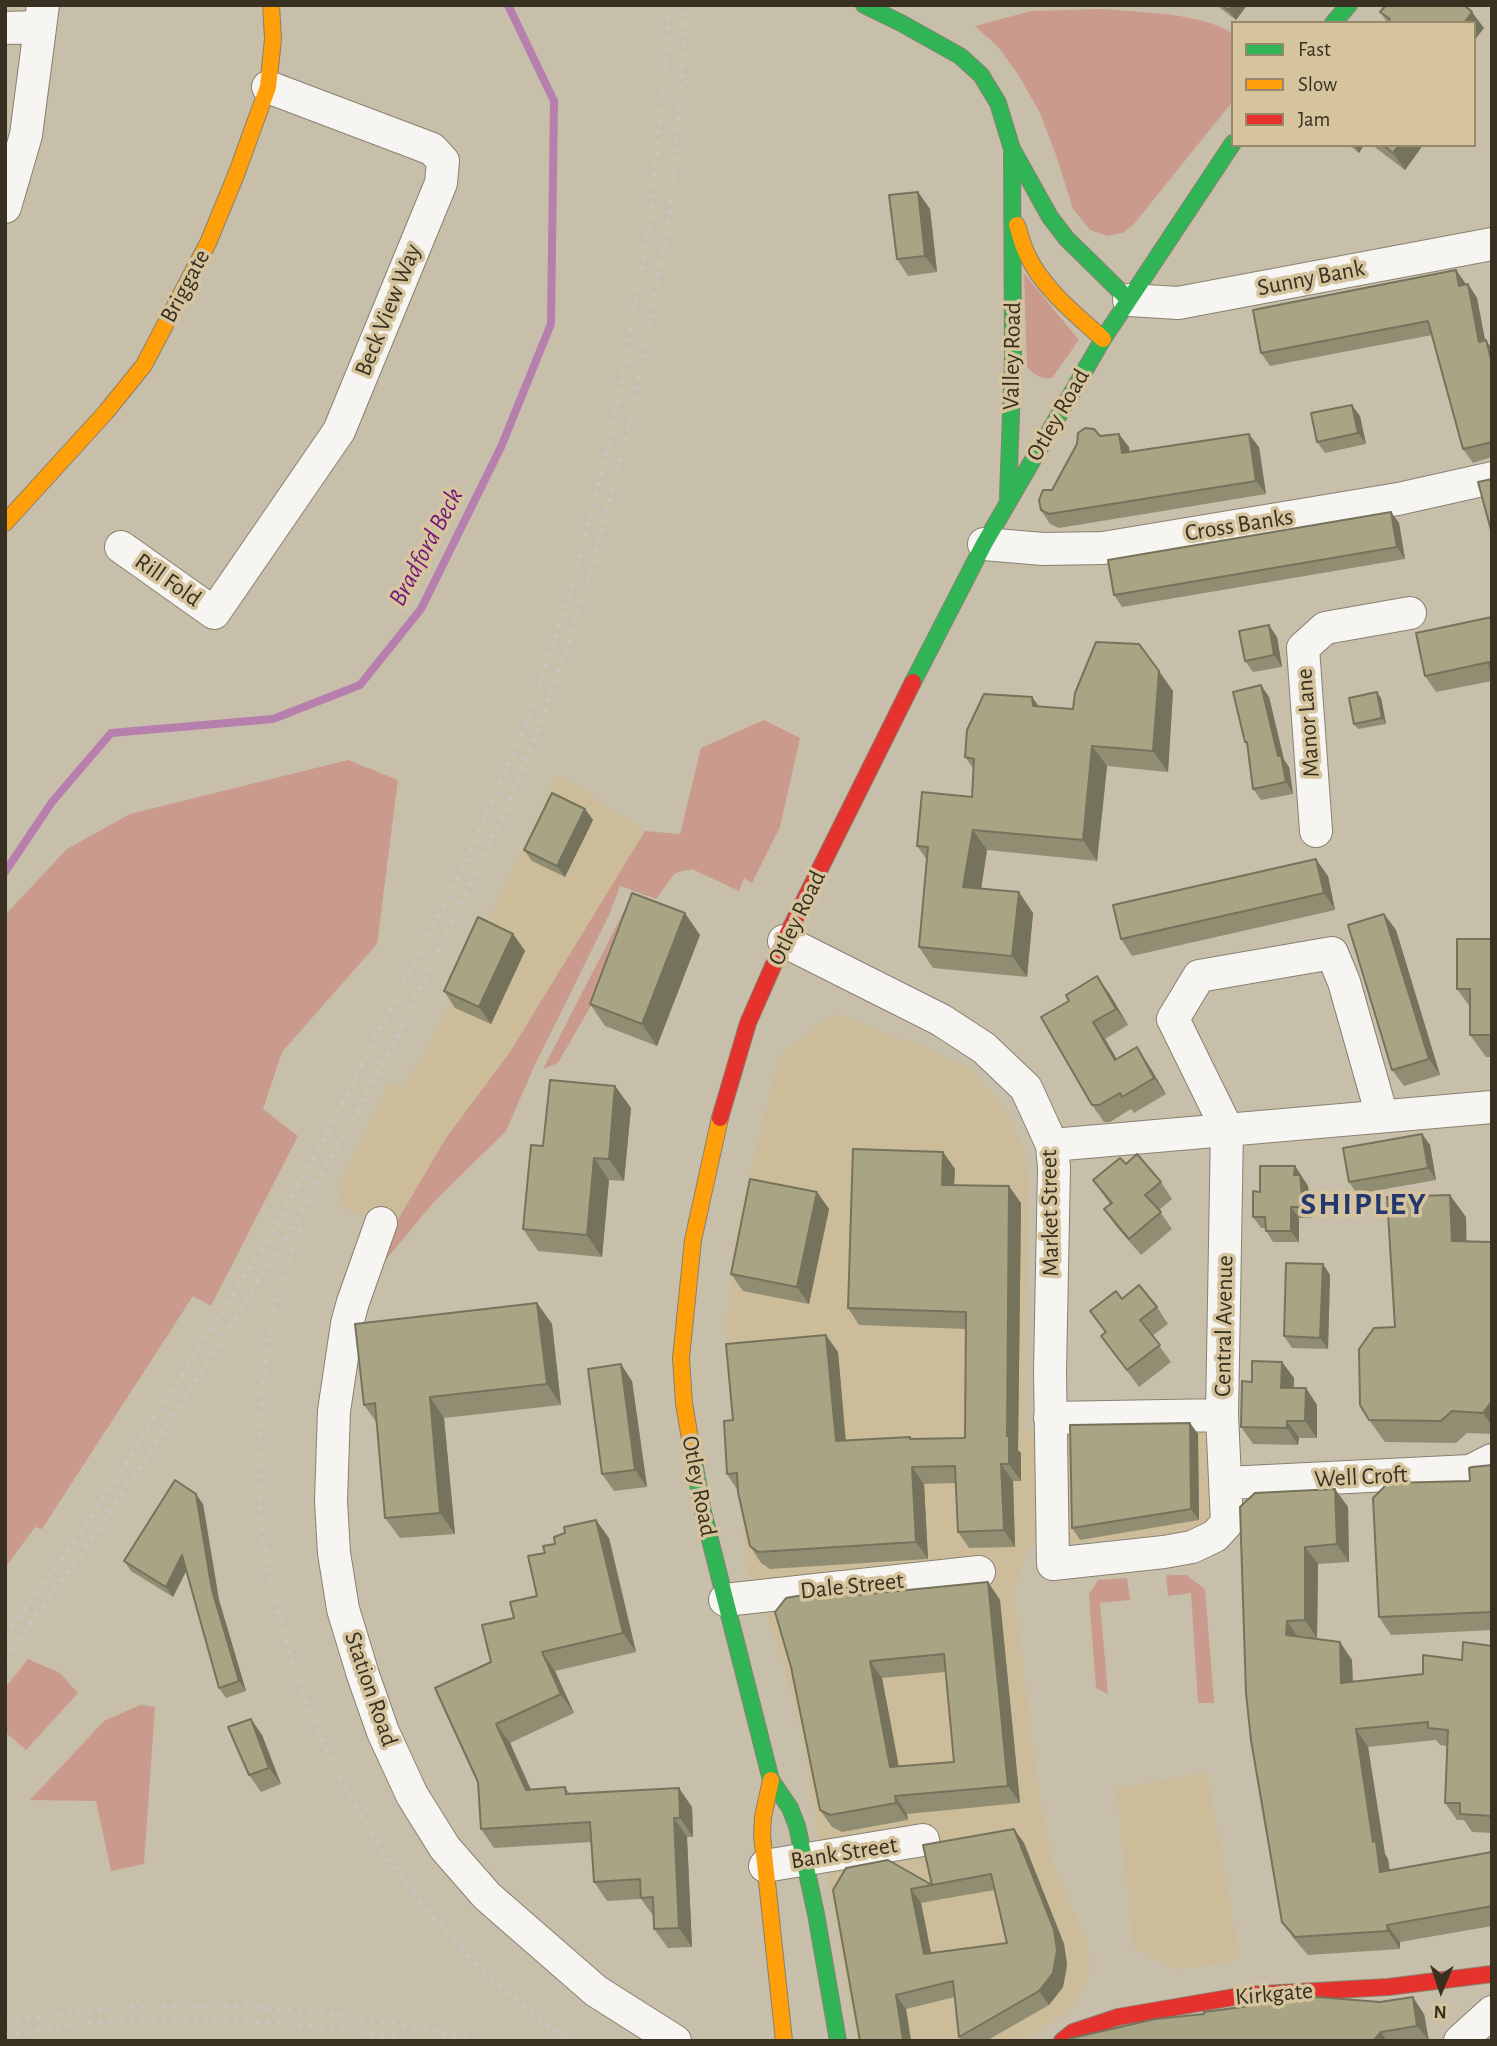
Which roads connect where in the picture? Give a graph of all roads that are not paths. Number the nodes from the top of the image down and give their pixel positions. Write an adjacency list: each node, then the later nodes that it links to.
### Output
1 (271, 5): 7 (main road, Briggate)
2 (864, 5): 9 (main road, Valley Road)
3 (1349, 5): 5 (main road)
4 (42, 16): 6 (street); 10 (street)
5 (1336, 21)
6 (5, 28)
7 (268, 87): 17 (main road, Briggate); 20 (street, Beck View Way)
8 (1231, 146): 13 (main road, Otley Road)
9 (1012, 149): 11 (main road, Valley Road); 13 (main road, Valley Road)
10 (6, 201)
11 (1012, 212): 14 (main road, Valley Road); 16 (main road, Valley Road)
12 (1492, 244): 13 (street, Sunny Bank)
13 (1129, 299): 14 (main road, Otley Road)
14 (1102, 340): 16 (main road, Otley Road)
15 (1492, 478): 18 (street, Cross Banks)
16 (1008, 500): 18 (main road, Otley Road)
17 (5, 523)
18 (985, 544): 23 (main road, Otley Road)
19 (121, 547): 20 (street, Rill Fold)
20 (214, 613)
21 (1410, 613): 22 (street, Manor Lane)
22 (1316, 831)
23 (784, 941): 27 (street, Market Street); 35 (main road, Otley Road)
24 (1492, 1107): 25 (street)
25 (1382, 1116): 26 (street); 26 (street, Central Avenue)
26 (1227, 1129): 27 (street); 29 (street, Central Avenue)
27 (1052, 1145): 30 (street, Market Street)
28 (381, 1223): 42 (street, Station Road)
29 (1222, 1415): 30 (street); 32 (street, Central Avenue)
30 (1050, 1418): 33 (street, Market Street)
31 (1492, 1460): 32 (street, Well Croft)
32 (1227, 1483): 33 (street, Central Avenue)
33 (1227, 1523)
34 (979, 1573): 35 (street, Dale Street)
35 (725, 1600): 36 (main road, Otley Road)
36 (771, 1780): 38 (main road, Otley Road); 39 (main road, Otley Road)
37 (923, 1840): 38 (street, Bank Street)
38 (804, 1859): 39 (street, Bank Street); 44 (main road, Otley Road)
39 (765, 1866): 43 (main road, Otley Road)
40 (1492, 1974): 45 (main road, Kirkgate)
41 (1492, 2012): 46 (street)
42 (675, 2041)
43 (784, 2041)
44 (838, 2041)
45 (1062, 2041)
46 (1460, 2041)

